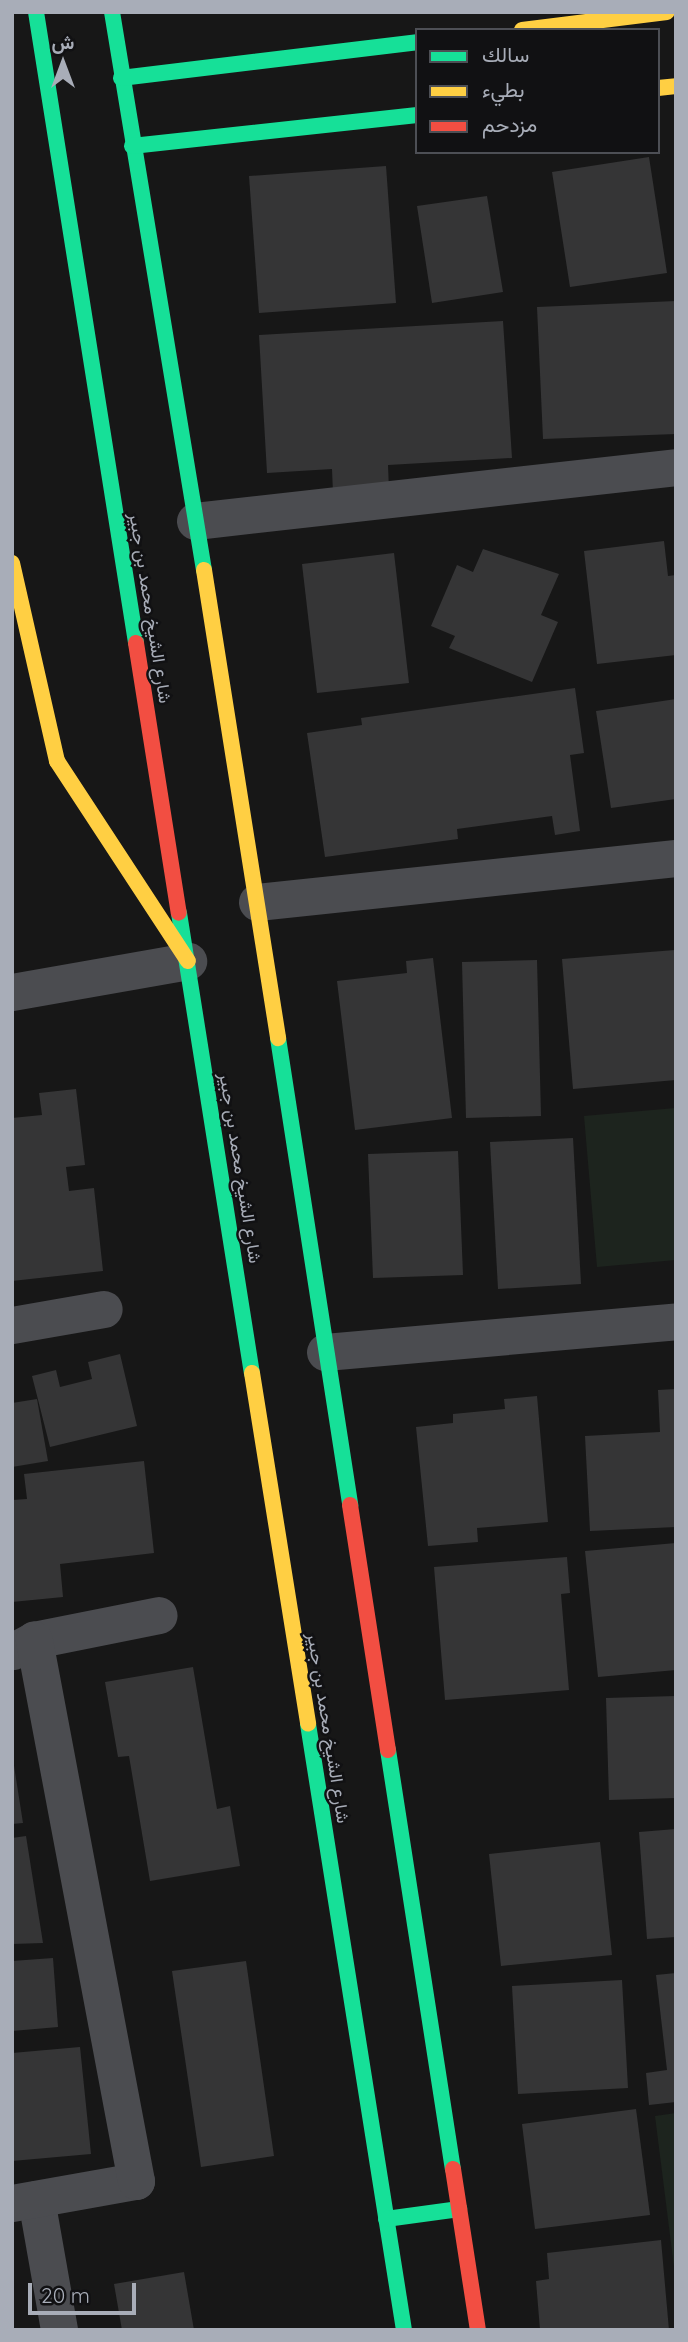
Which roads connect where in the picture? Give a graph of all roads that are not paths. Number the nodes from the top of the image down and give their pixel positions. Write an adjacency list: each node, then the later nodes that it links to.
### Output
1 (36, 12): 14 (main road, شارع الشيخ محمد بن جبير)
2 (112, 12): 6 (main road)
3 (667, 12): 4 (main road)
4 (538, 28)
5 (415, 42): 6 (main road)
6 (121, 78): 8 (main road)
7 (415, 114): 8 (main road)
8 (132, 146): 10 (main road)
9 (676, 467): 10 (street)
10 (195, 521): 13 (main road)
11 (12, 563): 14 (main road)
12 (676, 859): 13 (street)
13 (257, 902): 19 (main road)
14 (188, 961): 15 (street); 24 (main road, شارع الشيخ محمد بن جبير)
15 (12, 992)
16 (104, 1309): 18 (street)
17 (676, 1321): 19 (street)
18 (12, 1325)
19 (325, 1352): 23 (main road)
20 (159, 1615): 21 (street)
21 (23, 1646): 22 (street)
22 (24, 2201): 25 (street)
23 (459, 2209): 24 (main road); 27 (main road)
24 (386, 2218): 26 (main road, شارع الشيخ محمد بن جبير)
25 (59, 2330)
26 (404, 2330)
27 (478, 2330)

